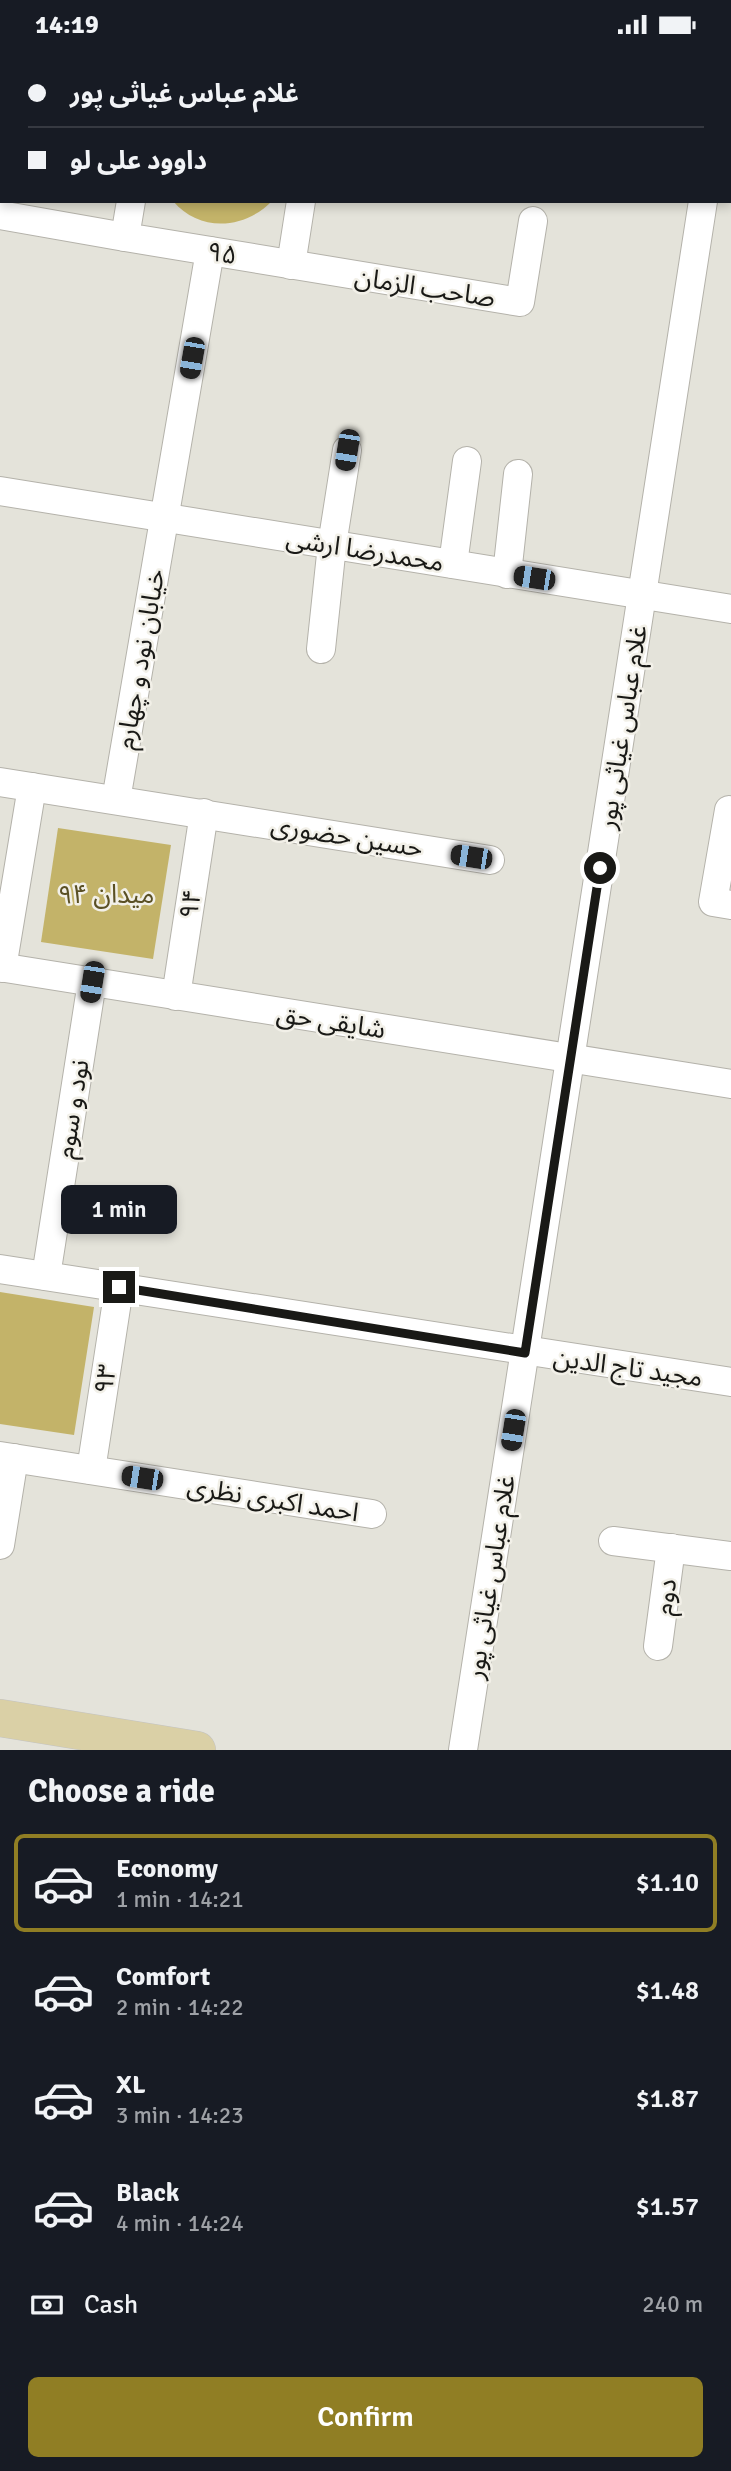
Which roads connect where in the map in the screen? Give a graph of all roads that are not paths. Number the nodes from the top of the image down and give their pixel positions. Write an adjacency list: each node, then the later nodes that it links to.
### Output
1 (131, 203): 6 (street)
2 (301, 203): 8 (street)
3 (703, 203): 17 (street, غلام عباس غیاثی ‌پور)
4 (0, 215): 6 (street, ۹۵)
5 (533, 221): 8 (street, صاحب الزمان)
6 (125, 237): 7 (street, ۹۵)
7 (210, 251): 8 (street, ۹۵); 13 (street, خیابان نود و چهارم)
8 (290, 265)
9 (347, 450): 14 (street)
10 (467, 461): 15 (street)
11 (518, 474): 16 (street)
12 (0, 491): 13 (street, محمدرضا ارشی)
13 (164, 518): 14 (street, محمدرضا ارشی); 22 (street, خیابان نود و چهارم)
14 (332, 545): 15 (street, محمدرضا ارشی); 19 (street)
15 (453, 564): 16 (street, محمدرضا ارشی)
16 (507, 574): 17 (street, محمدرضا ارشی)
17 (642, 595): 18 (street, محمدرضا ارشی); 30 (street, غلام عباس غیاثی ‌پور)
18 (731, 609)
19 (321, 649)
20 (0, 782): 21 (street, حسین حضوری)
21 (32, 787): 22 (street, حسین حضوری); 27 (street)
22 (116, 800): 24 (street, حسین حضوری)
23 (729, 810): 26 (street)
24 (204, 813): 25 (street, حسین حضوری); 29 (street, ۹۴)
25 (489, 860)
26 (722, 904)
27 (1, 968): 28 (street, شایقی حق)
28 (92, 982): 29 (street, شایقی حق); 33 (street, نود و سوم)
29 (176, 996): 30 (street, شایقی حق)
30 (570, 1059): 31 (street, شایقی حق); 35 (street, غلام عباس غیاثی ‌پور)
31 (731, 1084)
32 (0, 1269): 33 (street, مجید تاج الدین)
33 (46, 1276): 34 (street, مجید تاج الدین)
34 (119, 1287): 35 (street, مجید تاج الدین); 38 (street, ۹۳)
35 (525, 1353): 36 (street, مجید تاج الدین); 47 (street, غلام عباس غیاثی ‌پور)
36 (731, 1382)
37 (7, 1457): 38 (street); 41 (street)
38 (91, 1470): 39 (street, احمد اکبری نظری)
39 (372, 1514)
40 (613, 1541): 42 (street)
41 (0, 1545)
42 (671, 1548): 43 (street); 44 (street, دوم)
43 (731, 1556)
44 (658, 1646)
45 (0, 1718): 46 (main road)
46 (197, 1750)
47 (463, 1750)

